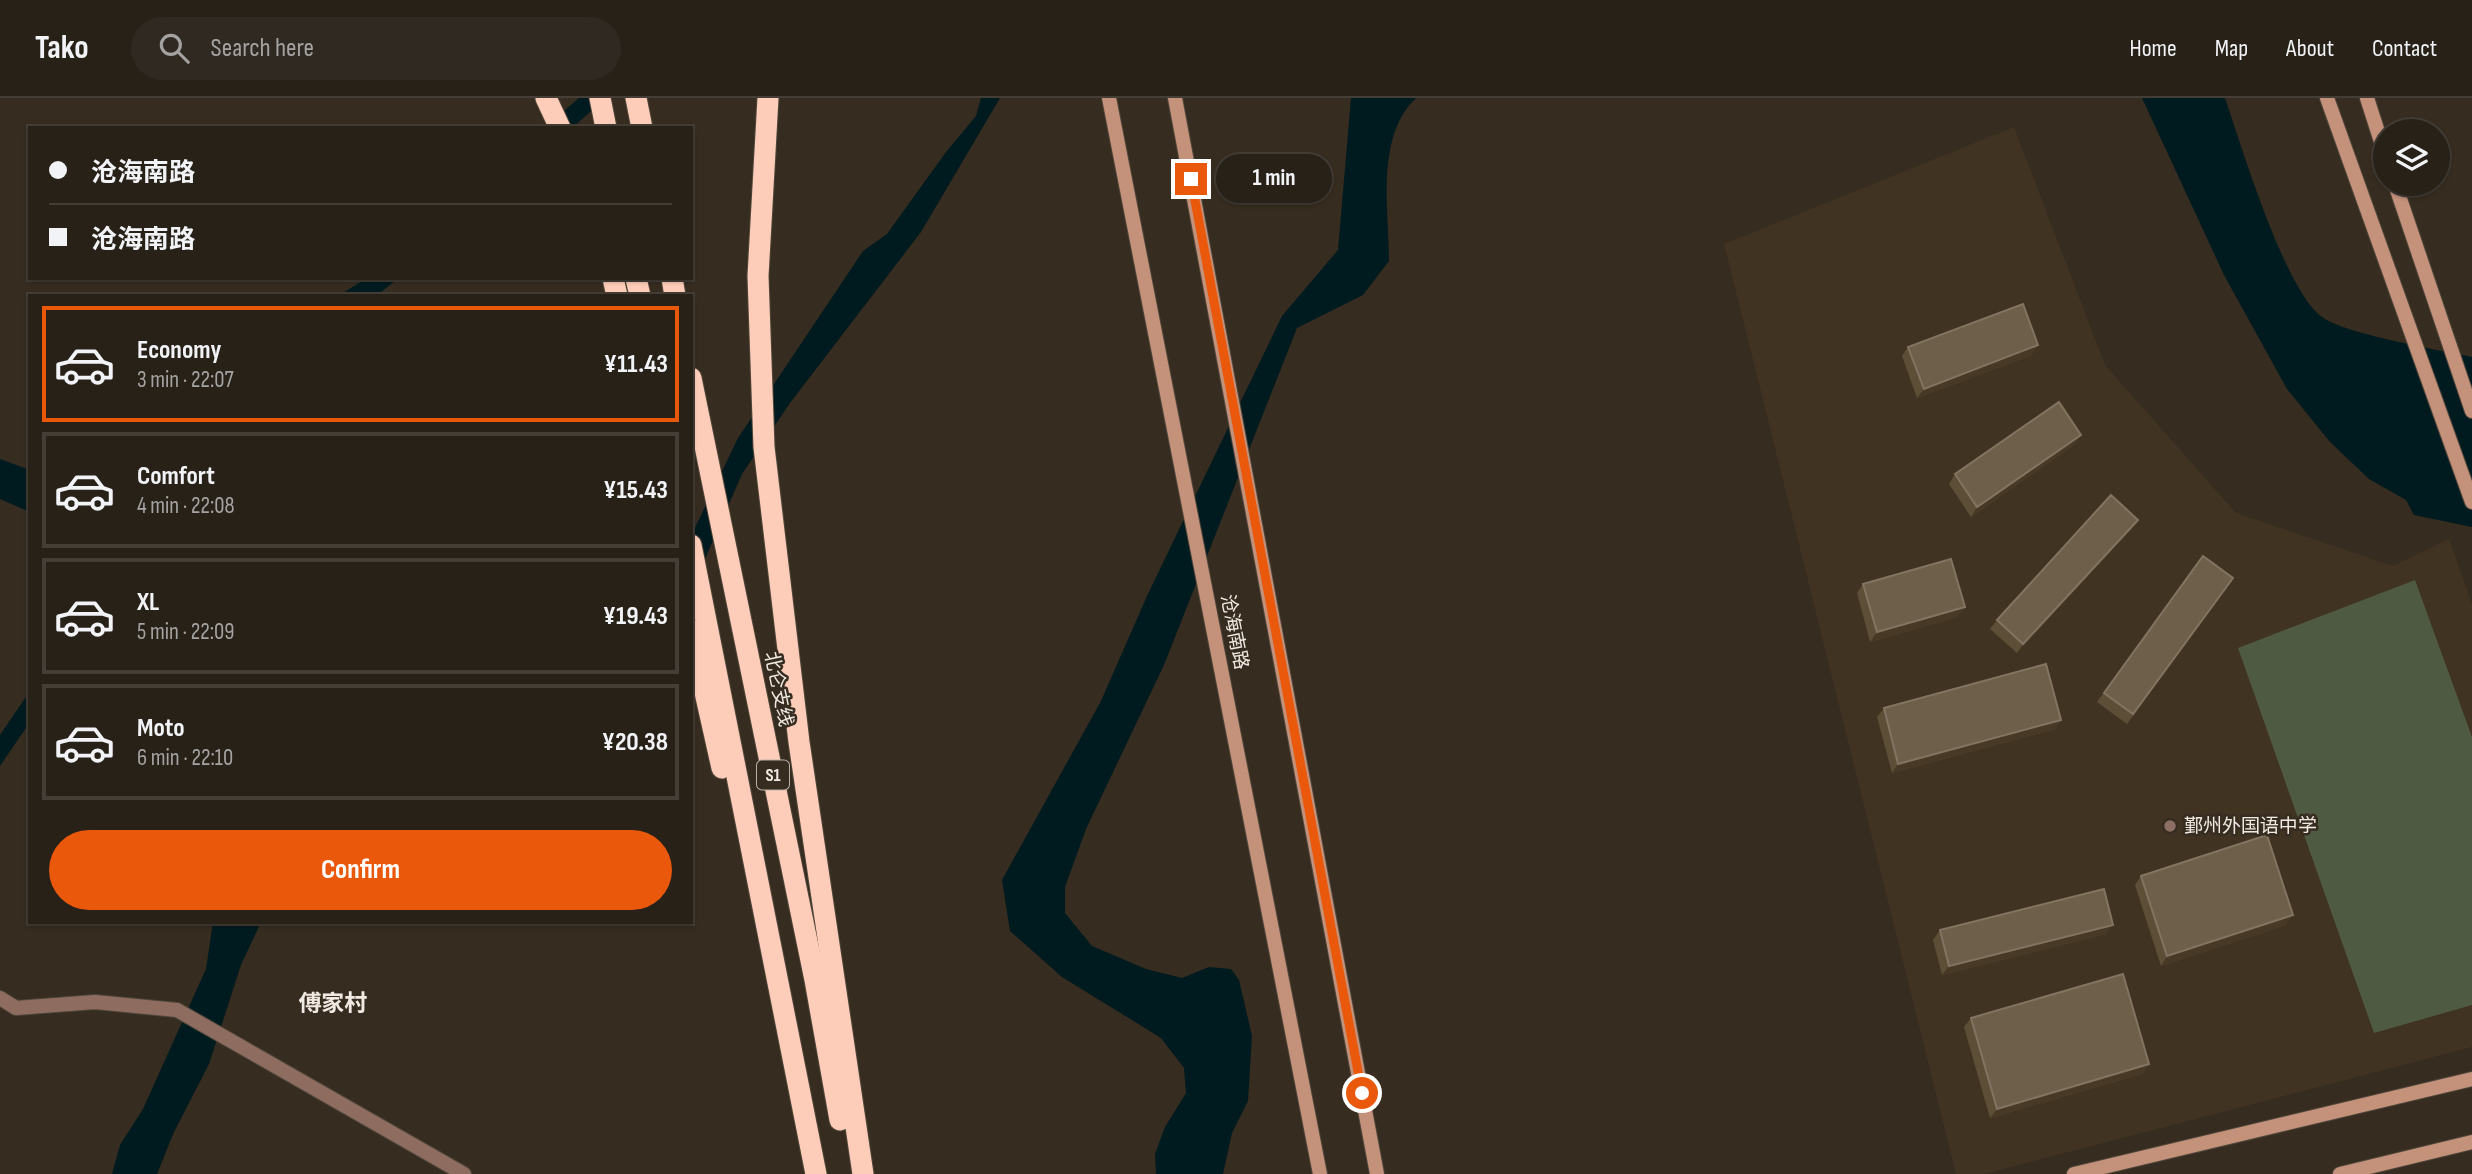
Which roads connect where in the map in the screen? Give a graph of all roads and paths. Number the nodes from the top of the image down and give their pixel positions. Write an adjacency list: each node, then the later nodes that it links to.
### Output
1 (600, 98): 11 (highway)
2 (636, 98): 12 (highway)
3 (768, 98): 26 (highway)
4 (1109, 98): 27 (main road, 沧海南路)
5 (1175, 98): 28 (main road)
6 (2327, 98): 16 (main road)
7 (2367, 98): 9 (main road)
8 (548, 102): 10 (highway)
9 (2374, 119)
10 (559, 126)
11 (606, 126)
12 (642, 126)
13 (2399, 196): 15 (main road)
14 (693, 388): 25 (highway, 北仑支线 / S1)
15 (2472, 411)
16 (2472, 502)
17 (693, 555): 20 (highway, S1)
18 (693, 637): 20 (highway)
19 (0, 998): 23 (street)
20 (796, 1069): 24 (highway, S1)
21 (2472, 1079): 29 (main road)
22 (2472, 1142): 30 (main road)
23 (464, 1174)
24 (816, 1174)
25 (850, 1174)
26 (863, 1174)
27 (1320, 1174)
28 (1377, 1174)
29 (2074, 1174)
30 (2340, 1174)

